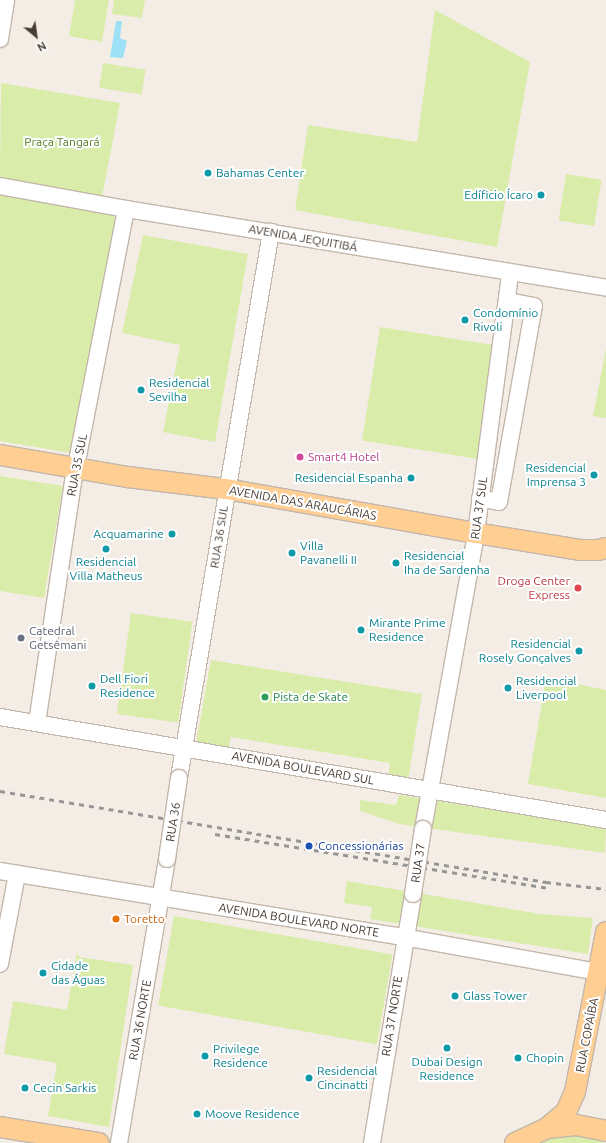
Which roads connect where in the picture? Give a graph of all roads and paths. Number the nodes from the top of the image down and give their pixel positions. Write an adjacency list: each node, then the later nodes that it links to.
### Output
1 (6, 0): 2 (street)
2 (0, 39)
3 (0, 186): 4 (street, AVENIDA JEQUITIBÁ)
4 (126, 209): 5 (street, AVENIDA JEQUITIBÁ); 10 (street, RUA 35 SUL)
5 (270, 232): 6 (street, AVENIDA JEQUITIBÁ); 11 (street, RUA 36 SUL)
6 (510, 273): 7 (street, AVENIDA JEQUITIBÁ); 8 (street, RUA 37 SUL)
7 (606, 288)
8 (508, 302): 12 (street, RUA 37 SUL); 12 (street)
9 (0, 455): 10 (main road, AVENIDA DAS ARAUCÁRIAS)
10 (77, 467): 11 (main road, AVENIDA DAS ARAUCÁRIAS); 16 (street, RUA 35 SUL)
11 (226, 489): 13 (main road, AVENIDA DAS ARAUCÁRIAS); 17 (street, RUA 36 SUL)
12 (480, 498): 13 (street, RUA 37 SUL)
13 (476, 533): 14 (main road, AVENIDA DAS ARAUCÁRIAS); 18 (street, RUA 37 SUL)
14 (606, 548)
15 (0, 717): 16 (street, AVENIDA BOULEVARD SUL)
16 (37, 723): 17 (street, AVENIDA BOULEVARD SUL)
17 (184, 747): 18 (street, AVENIDA BOULEVARD SUL); 22 (street, RUA 36, bridge)
18 (429, 789): 19 (street, AVENIDA BOULEVARD SUL); 24 (street, RUA 37, bridge)
19 (606, 820)
20 (0, 870): 21 (street, AVENIDA BOULEVARD NORTE)
21 (17, 874): 22 (street, AVENIDA BOULEVARD NORTE); 25 (street)
22 (161, 897): 24 (street, AVENIDA BOULEVARD NORTE); 31 (street, RUA 36 NORTE)
23 (606, 932): 26 (main road, RUA COPAÍBA)
24 (405, 937): 26 (street, AVENIDA BOULEVARD NORTE); 32 (street, RUA 37 NORTE)
25 (0, 964)
26 (598, 972): 28 (main road, RUA COPAÍBA)
27 (0, 1127): 30 (main road)
28 (547, 1128): 29 (main road); 33 (main road)
29 (606, 1131)
30 (99, 1143)
31 (119, 1143)
32 (372, 1143)
33 (515, 1143)

